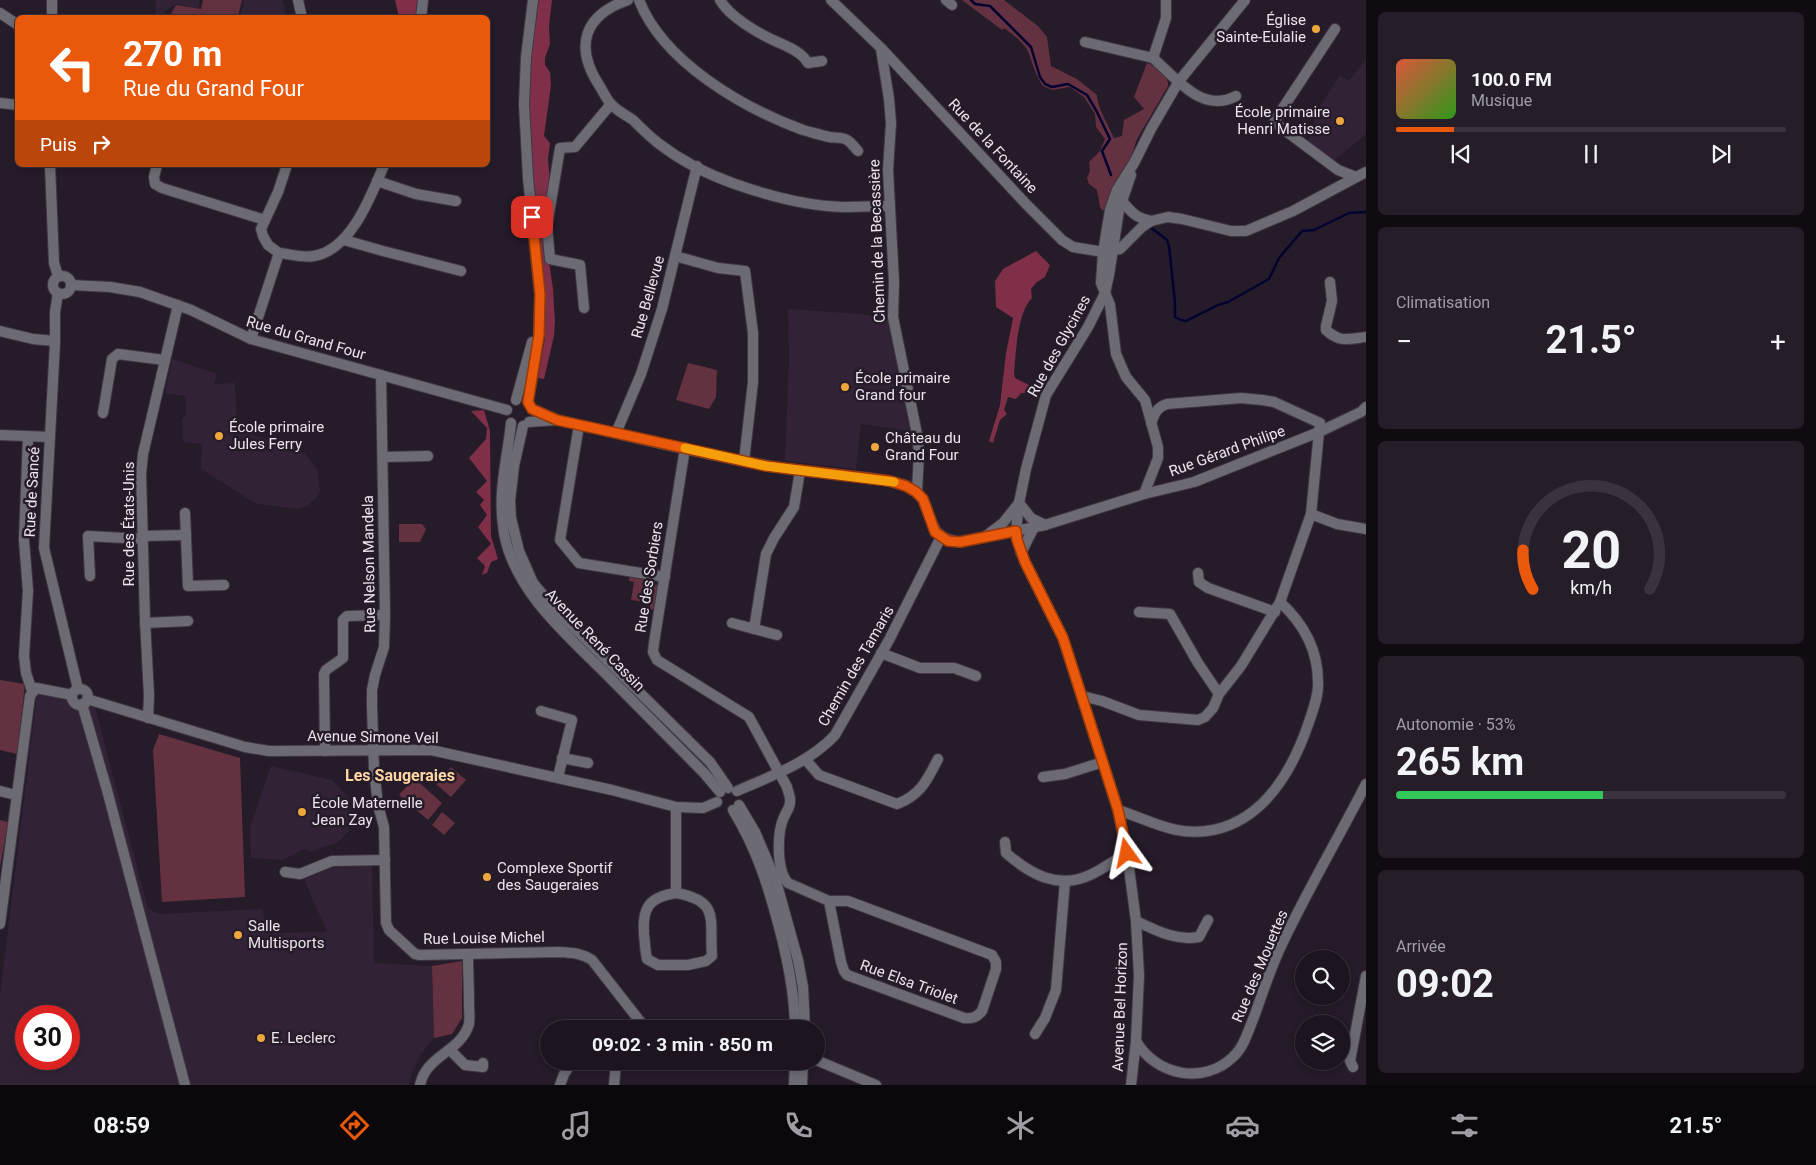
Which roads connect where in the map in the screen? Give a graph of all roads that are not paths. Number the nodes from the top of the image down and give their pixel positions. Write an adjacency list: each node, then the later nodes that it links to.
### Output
1 (52, 0): 13 (street)
2 (298, 0): 14 (street)
3 (423, 0): 15 (street)
4 (527, 0): 62 (street)
5 (533, 0): 63 (street)
6 (628, 0): 25 (street)
7 (639, 0): 27 (street)
8 (720, 0): 21 (street)
9 (831, 0): 19 (street, Rue de la Fontaine)
10 (1166, 0): 20 (street)
11 (1245, 0): 22 (street)
12 (0, 13): 16 (street)
13 (52, 15)
14 (301, 15)
15 (421, 15)
16 (15, 23)
17 (1335, 30): 35 (street)
18 (1085, 42): 20 (street)
19 (881, 48): 39 (street, Chemin de la Becassière); 43 (street, Rue de la Fontaine)
20 (1153, 58): 22 (street)
21 (822, 60)
22 (1179, 81): 23 (street); 28 (street)
23 (1236, 96)
24 (0, 103): 26 (street)
25 (611, 104): 29 (street); 46 (street)
26 (15, 105)
27 (858, 151)
28 (1134, 163): 37 (street); 43 (street)
29 (697, 166): 39 (street); 45 (street, Rue Bellevue)
30 (50, 167): 49 (street)
31 (156, 167): 40 (street)
32 (287, 167): 40 (street)
33 (383, 167): 36 (street)
34 (1366, 172): 35 (street)
35 (1356, 177): 41 (street)
36 (377, 181): 38 (street); 42 (street)
37 (1122, 200): 41 (street); 43 (street)
38 (456, 201)
39 (889, 206): 84 (street, Chemin de la Becassière)
40 (265, 220): 44 (street)
41 (1150, 221): 43 (street)
42 (344, 240): 44 (street); 48 (street)
43 (1108, 251): 53 (street)
44 (279, 253): 58 (street)
45 (675, 256): 73 (street, Rue Bellevue); 80 (street)
46 (580, 265): 47 (street); 55 (street)
47 (591, 268)
48 (462, 271)
49 (58, 276): 51 (street); 52 (street)
50 (1330, 282): 57 (street)
51 (71, 285): 52 (street); 54 (street, Rue du Grand Four)
52 (58, 293): 59 (street, Rue de Sancé)
53 (1105, 293): 69 (street); 86 (street, Rue des Glycines)
54 (178, 305): 58 (street, Rue du Grand Four); 60 (street, Rue des États-Unis)
55 (584, 308)
56 (0, 331): 59 (street)
57 (1366, 337)
58 (251, 339): 61 (street, Rue du Grand Four)
59 (55, 341): 76 (street, Rue de Sancé)
60 (164, 360): 66 (street); 96 (street, Rue des États-Unis)
61 (381, 375): 65 (street, Rue du Grand Four); 79 (street, Rue Nelson Mandela)
62 (516, 400): 63 (street); 65 (street)
63 (530, 406): 67 (street); 70 (street)
64 (1366, 407): 72 (street, Rue Gérard Philipe)
65 (507, 410): 68 (street)
66 (104, 412)
67 (557, 420): 70 (street); 71 (street)
68 (511, 423): 70 (street); 131 (street, Avenue René Cassin)
69 (1151, 423): 72 (street); 82 (street)
70 (526, 424): 131 (street, Avenue René Cassin)
71 (579, 425): 73 (street); 100 (street)
72 (1319, 432): 83 (street, Rue Gérard Philipe); 88 (street)
73 (616, 433): 77 (street)
74 (0, 435): 75 (street)
75 (28, 437): 76 (street); 113 (street)
76 (50, 437): 114 (street, Rue de Sancé)
77 (685, 448): 80 (street); 100 (street, Rue des Sorbiers)
78 (428, 456): 79 (street)
79 (383, 457): 105 (street, Rue Nelson Mandela)
80 (744, 461): 81 (street)
81 (800, 470): 84 (street); 109 (street)
82 (1151, 476): 83 (street); 85 (street)
83 (1171, 488): 85 (street, Rue Gérard Philipe)
84 (916, 492): 94 (street)
85 (1144, 494): 89 (street)
86 (1019, 503): 89 (street); 92 (street, Rue des Glycines); 95 (street)
87 (185, 513): 93 (street)
88 (1311, 514): 91 (street); 102 (street)
89 (1045, 525): 90 (street)
90 (1034, 527): 92 (street); 97 (street)
91 (1366, 529)
92 (1016, 531): 95 (street); 97 (street, Avenue Bel Horizon)
93 (186, 535): 96 (street); 101 (street)
94 (942, 537): 95 (street); 111 (street, Chemin des Tamaris)
95 (985, 537)
96 (142, 538): 99 (street); 107 (street, Rue des États-Unis)
97 (1022, 553): 116 (street, Avenue Bel Horizon)
98 (1198, 573): 104 (street)
99 (90, 576)
100 (665, 577): 127 (street, Rue des Sorbiers)
101 (224, 584)
102 (1280, 602): 104 (street); 137 (street)
103 (1139, 612): 115 (street)
104 (1275, 612): 115 (street)
105 (386, 615): 120 (street); 121 (street, Rue Nelson Mandela)
106 (188, 621): 107 (street)
107 (145, 623): 119 (street, Rue des États-Unis)
108 (732, 623): 109 (street)
109 (754, 629): 110 (street)
110 (777, 635)
111 (881, 653): 112 (street); 123 (street, Chemin des Tamaris)
112 (976, 676)
113 (32, 691): 114 (street); 133 (street)
114 (75, 692): 117 (street)
115 (1219, 694): 116 (street)
116 (1082, 696): 125 (street, Avenue Bel Horizon)
117 (85, 701): 119 (street, Avenue Simone Veil); 164 (street)
118 (541, 711): 122 (street)
119 (148, 718): 120 (street, Avenue Simone Veil)
120 (325, 750): 121 (street, Avenue Simone Veil)
121 (372, 750): 129 (street, Avenue Simone Veil); 140 (street, Rue Louise Michel)
122 (562, 758): 126 (street); 129 (street)
123 (805, 759): 124 (street); 127 (street, Chemin des Tamaris)
124 (938, 759)
125 (1103, 762): 128 (street); 137 (street, Avenue Bel Horizon)
126 (588, 763)
127 (779, 772): 131 (street, Chemin des Tamaris); 144 (street, Rue Elsa Triolet)
128 (1043, 777)
129 (558, 778): 135 (street, Avenue Simone Veil)
130 (1366, 784): 154 (street, Rue des Mouettes)
131 (728, 790): 134 (street); 136 (street)
132 (0, 791): 133 (street)
133 (16, 795): 147 (street)
134 (717, 802): 135 (street, Avenue Simone Veil); 136 (street)
135 (676, 807): 143 (street)
136 (736, 808): 151 (street); 152 (street)
137 (1118, 810): 139 (street, Avenue Bel Horizon)
138 (1005, 842): 142 (street)
139 (1127, 853): 142 (street); 146 (street, Avenue Bel Horizon)
140 (384, 860): 141 (street); 148 (street, Rue Louise Michel)
141 (285, 872)
142 (1066, 881): 153 (street)
143 (676, 893): 143 (street)
144 (829, 901): 144 (street, Rue Elsa Triolet)
145 (1208, 920): 146 (street)
146 (1136, 922): 154 (street, Avenue Bel Horizon)
147 (0, 924)
148 (468, 954): 150 (street, Rue Louise Michel); 155 (street)
149 (1366, 976): 158 (street)
150 (639, 1020)
151 (795, 1020)
152 (805, 1020)
153 (1035, 1034)
154 (1136, 1041): 171 (street, Avenue Bel Horizon)
155 (450, 1050): 156 (street); 165 (street)
156 (483, 1063)
157 (825, 1064): 163 (street)
158 (1353, 1067)
159 (567, 1070): 166 (street)
160 (614, 1070): 167 (street)
161 (795, 1070): 168 (street)
162 (803, 1070): 169 (street)
163 (861, 1082): 170 (street)
164 (185, 1085)
165 (420, 1085)
166 (560, 1085)
167 (614, 1085)
168 (794, 1085)
169 (802, 1085)
170 (876, 1085)
171 (1131, 1085)

